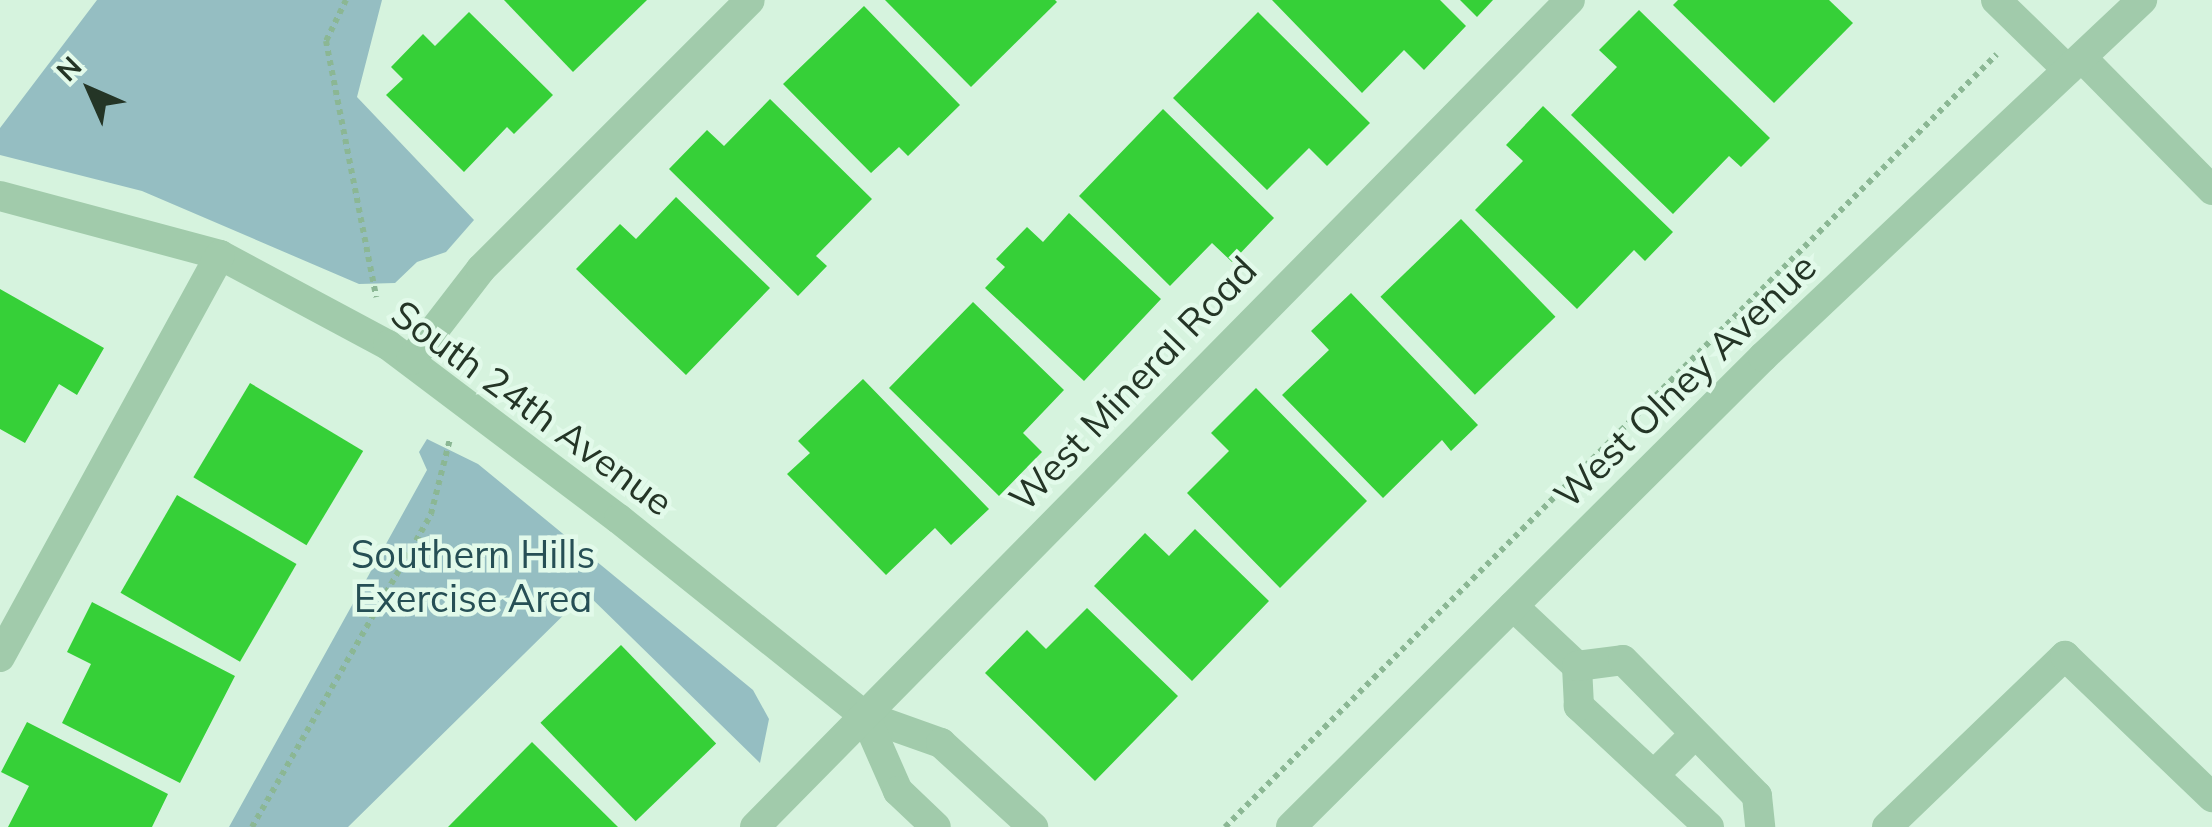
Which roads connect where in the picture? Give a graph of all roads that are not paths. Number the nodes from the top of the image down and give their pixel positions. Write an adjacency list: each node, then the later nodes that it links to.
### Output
1 (750, 0): 9 (street)
2 (1570, 0): 13 (street, West Mineral Road)
3 (1996, 0): 5 (street)
4 (2142, 0): 5 (street, West Olney Avenue)
5 (2076, 64): 6 (street); 10 (street, West Olney Avenue)
6 (2212, 190)
7 (0, 196): 8 (street, South 24th Avenue)
8 (220, 255): 9 (street, South 24th Avenue); 11 (street)
9 (411, 360): 13 (street, South 24th Avenue)
10 (1513, 606): 12 (street); 20 (street, West Olney Avenue)
11 (0, 657)
12 (1576, 666): 14 (street); 15 (street)
13 (866, 716): 17 (street, South 24th Avenue); 18 (street, West Mineral Road); 19 (street, South 24th Avenue)
14 (1695, 734): 15 (street); 22 (street)
15 (1654, 775): 21 (street)
16 (2212, 797): 23 (street)
17 (1014, 821)
18 (755, 827)
19 (936, 827)
20 (1292, 827)
21 (1709, 827)
22 (1760, 827)
23 (1887, 827)

